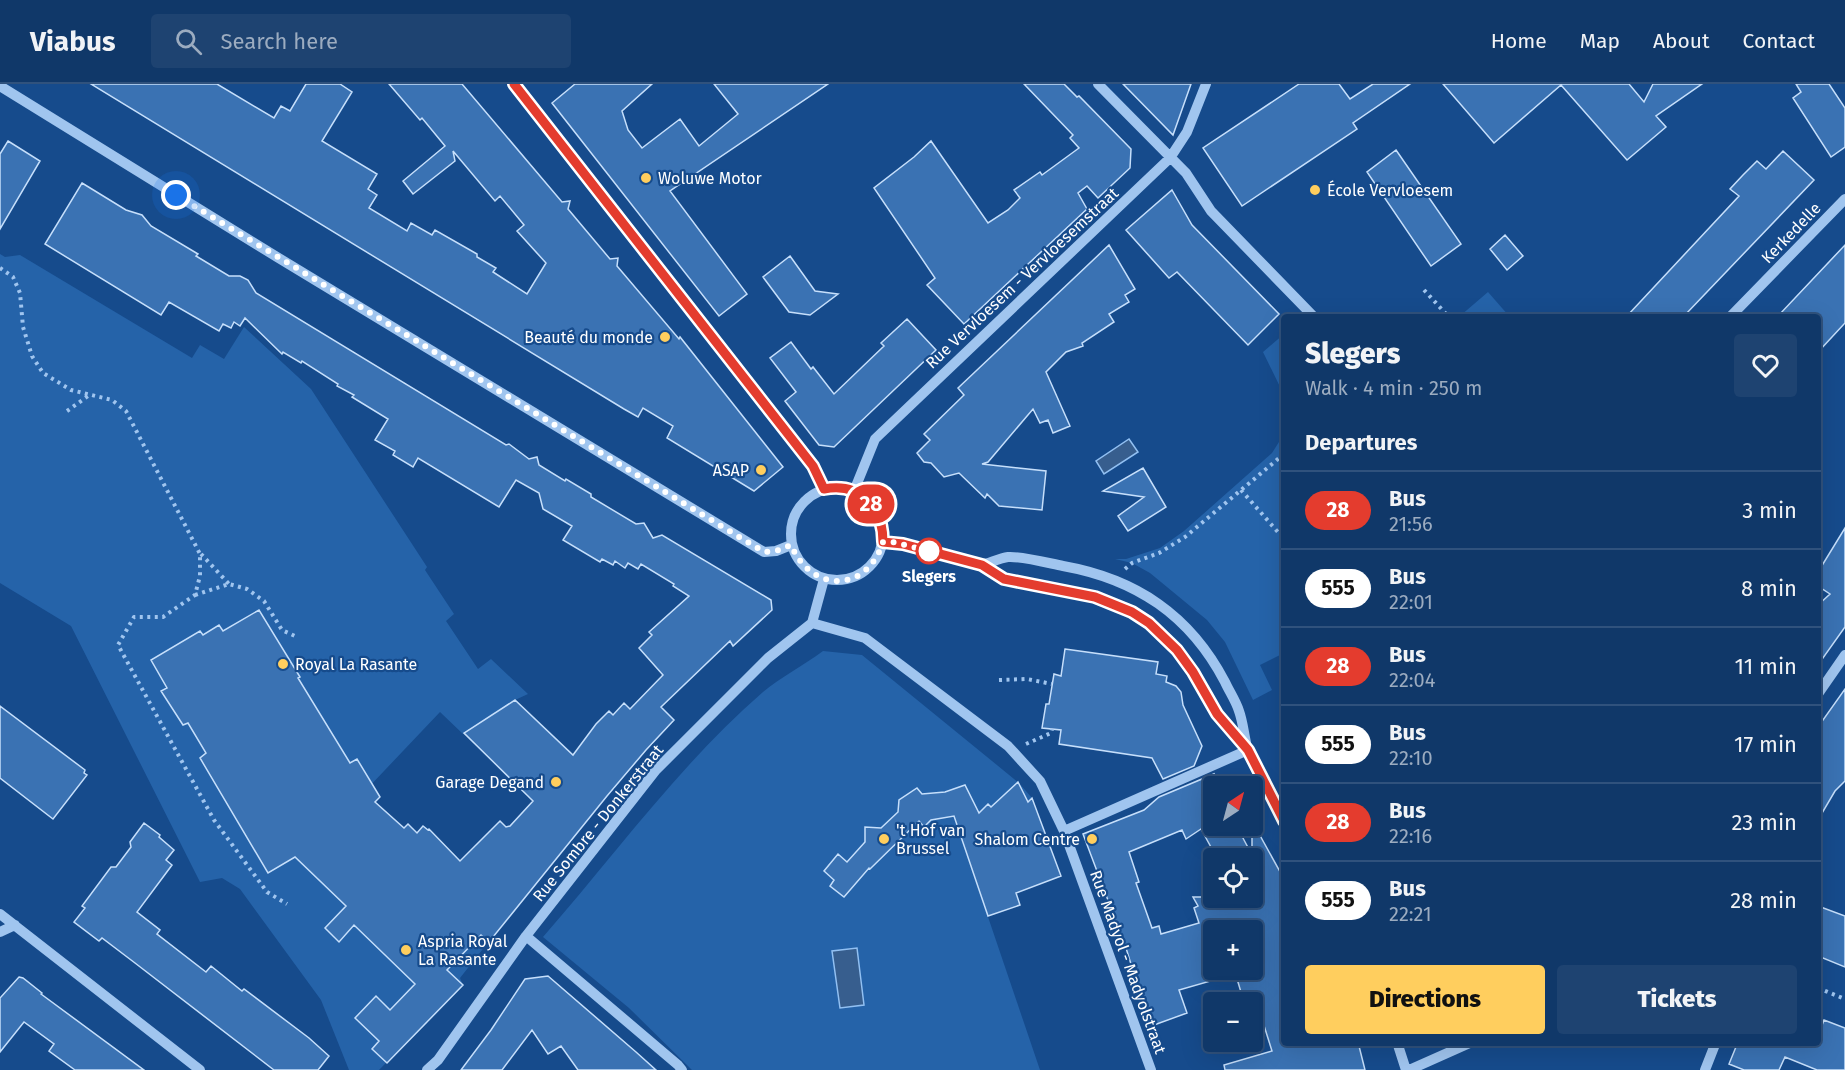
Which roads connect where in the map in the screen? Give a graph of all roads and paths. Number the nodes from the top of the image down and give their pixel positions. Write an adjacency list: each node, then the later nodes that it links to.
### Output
1 (514, 84): 15 (street)
2 (1098, 84): 5 (street)
3 (1206, 84): 5 (street, Rue Vervloesem - Vervloesemstraat)
4 (0, 86): 20 (street)
5 (1170, 158): 9 (street); 17 (street, Rue Vervloesem - Vervloesemstraat)
6 (1845, 199): 11 (street, Kerkedelle)
7 (0, 267): 12 (path)
8 (1424, 290): 10 (path)
9 (1311, 314)
10 (1446, 314)
11 (1733, 314)
12 (88, 396): 13 (path); 21 (path)
13 (67, 411)
14 (1281, 457): 16 (path)
15 (824, 489): 17 (street); 20 (street)
16 (1241, 490): 18 (path); 22 (path)
17 (854, 491): 19 (street)
18 (1281, 536)
19 (883, 542): 23 (street); 24 (street)
20 (791, 545): 24 (street)
21 (200, 554): 25 (path); 26 (path)
22 (1132, 563)
23 (982, 565): 35 (street); 35 (street)
24 (824, 579): 27 (street)
25 (230, 584): 26 (path); 28 (path)
26 (195, 595): 38 (path)
27 (812, 623): 37 (street, Rue Madyol - Madyolstraat); 42 (street, Rue Sombre - Donkerstraat)
28 (297, 637)
29 (1845, 655): 32 (street)
30 (999, 680): 31 (path)
31 (1052, 684)
32 (1821, 690)
33 (1052, 729): 34 (path)
34 (1028, 744)
35 (1248, 750): 36 (street); 37 (street)
36 (1281, 815)
37 (1064, 831): 51 (street, Rue Madyol - Madyolstraat)
38 (287, 904)
39 (0, 914): 40 (street)
40 (15, 926): 41 (street); 48 (street)
41 (0, 932)
42 (526, 936): 49 (street, Rue Sombre - Donkerstraat); 50 (street)
43 (1821, 989): 44 (path)
44 (1845, 999)
45 (1398, 1046): 52 (street)
46 (1463, 1046): 52 (street)
47 (1714, 1046): 53 (street)
48 (200, 1070)
49 (427, 1070)
50 (682, 1070)
51 (1151, 1070)
52 (1407, 1070)
53 (1705, 1070)

